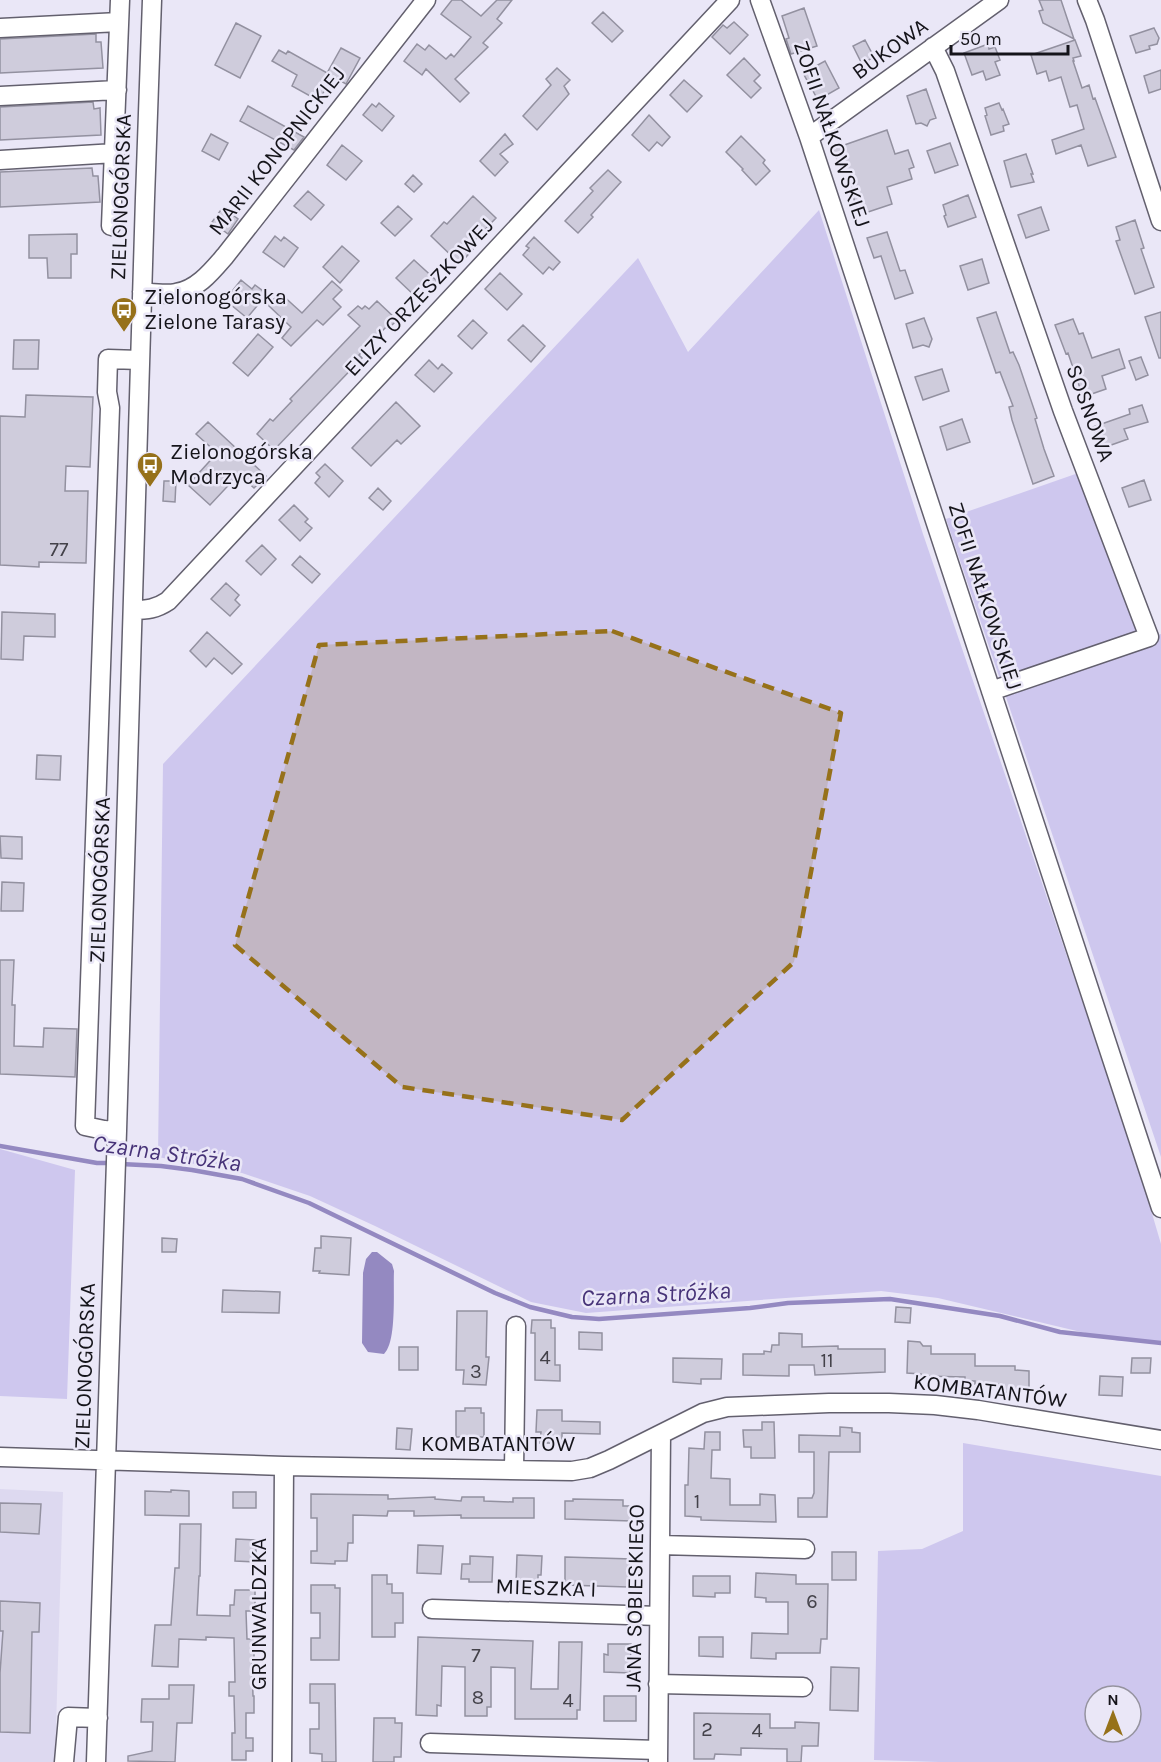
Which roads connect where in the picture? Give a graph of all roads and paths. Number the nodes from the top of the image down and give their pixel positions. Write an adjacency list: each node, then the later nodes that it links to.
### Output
1 (120, 0): 8 (street)
2 (152, 0): 18 (street, ZIELONOGÓRSKA)
3 (426, 0): 18 (street, MARII KONOPNICKIEJ)
4 (730, 0): 21 (street, ELIZY ORZESZKOWEJ)
5 (760, 0): 13 (street, ZOFII NAŁKOWSKIEJ)
6 (999, 0): 10 (street, BUKOWA)
7 (1087, 0): 16 (street)
8 (119, 22): 9 (street); 11 (street)
9 (0, 28)
10 (933, 47): 13 (street, BUKOWA); 22 (street, SOSNOWA)
11 (117, 90): 12 (street); 14 (street)
12 (0, 96)
13 (809, 137): 22 (street, ZOFII NAŁKOWSKIEJ)
14 (115, 153): 15 (street); 17 (street)
15 (0, 160)
16 (1161, 221)
17 (111, 225)
18 (142, 292): 19 (street, ZIELONOGÓRSKA)
19 (140, 360): 20 (street); 21 (street, ZIELONOGÓRSKA)
20 (103, 595): 21 (street, ELIZY ORZESZKOWEJ); 23 (street)
21 (133, 603): 24 (street, ZIELONOGÓRSKA)
22 (991, 691): 28 (street, ZOFII NAŁKOWSKIEJ)
23 (98, 757): 24 (street); 25 (street)
24 (128, 759): 26 (street, ZIELONOGÓRSKA)
25 (89, 990): 26 (street); 27 (street)
26 (121, 992): 27 (street, ZIELONOGÓRSKA)
27 (117, 1140): 33 (street, ZIELONOGÓRSKA)
28 (1161, 1208)
29 (516, 1326): 35 (street)
30 (661, 1434): 31 (street, KOMBATANTÓW); 35 (street, KOMBATANTÓW); 36 (street, JANA SOBIESKIEGO)
31 (1161, 1440)
32 (0, 1457): 33 (street, KOMBATANTÓW)
33 (106, 1460): 34 (street, KOMBATANTÓW); 42 (street, ZIELONOGÓRSKA)
34 (284, 1466): 35 (street, KOMBATANTÓW); 47 (street, GRUNWALDZKA)
35 (514, 1470)
36 (660, 1545): 37 (street); 39 (street, JANA SOBIESKIEGO)
37 (805, 1549)
38 (432, 1609): 39 (street, MIESZKA I)
39 (659, 1616): 40 (street, JANA SOBIESKIEGO)
40 (658, 1684): 41 (street); 44 (street, JANA SOBIESKIEGO)
41 (803, 1687)
42 (98, 1718): 45 (street); 46 (street, ZIELONOGÓRSKA)
43 (430, 1743): 44 (street)
44 (658, 1756)
45 (64, 1762)
46 (96, 1762)
47 (282, 1762)

